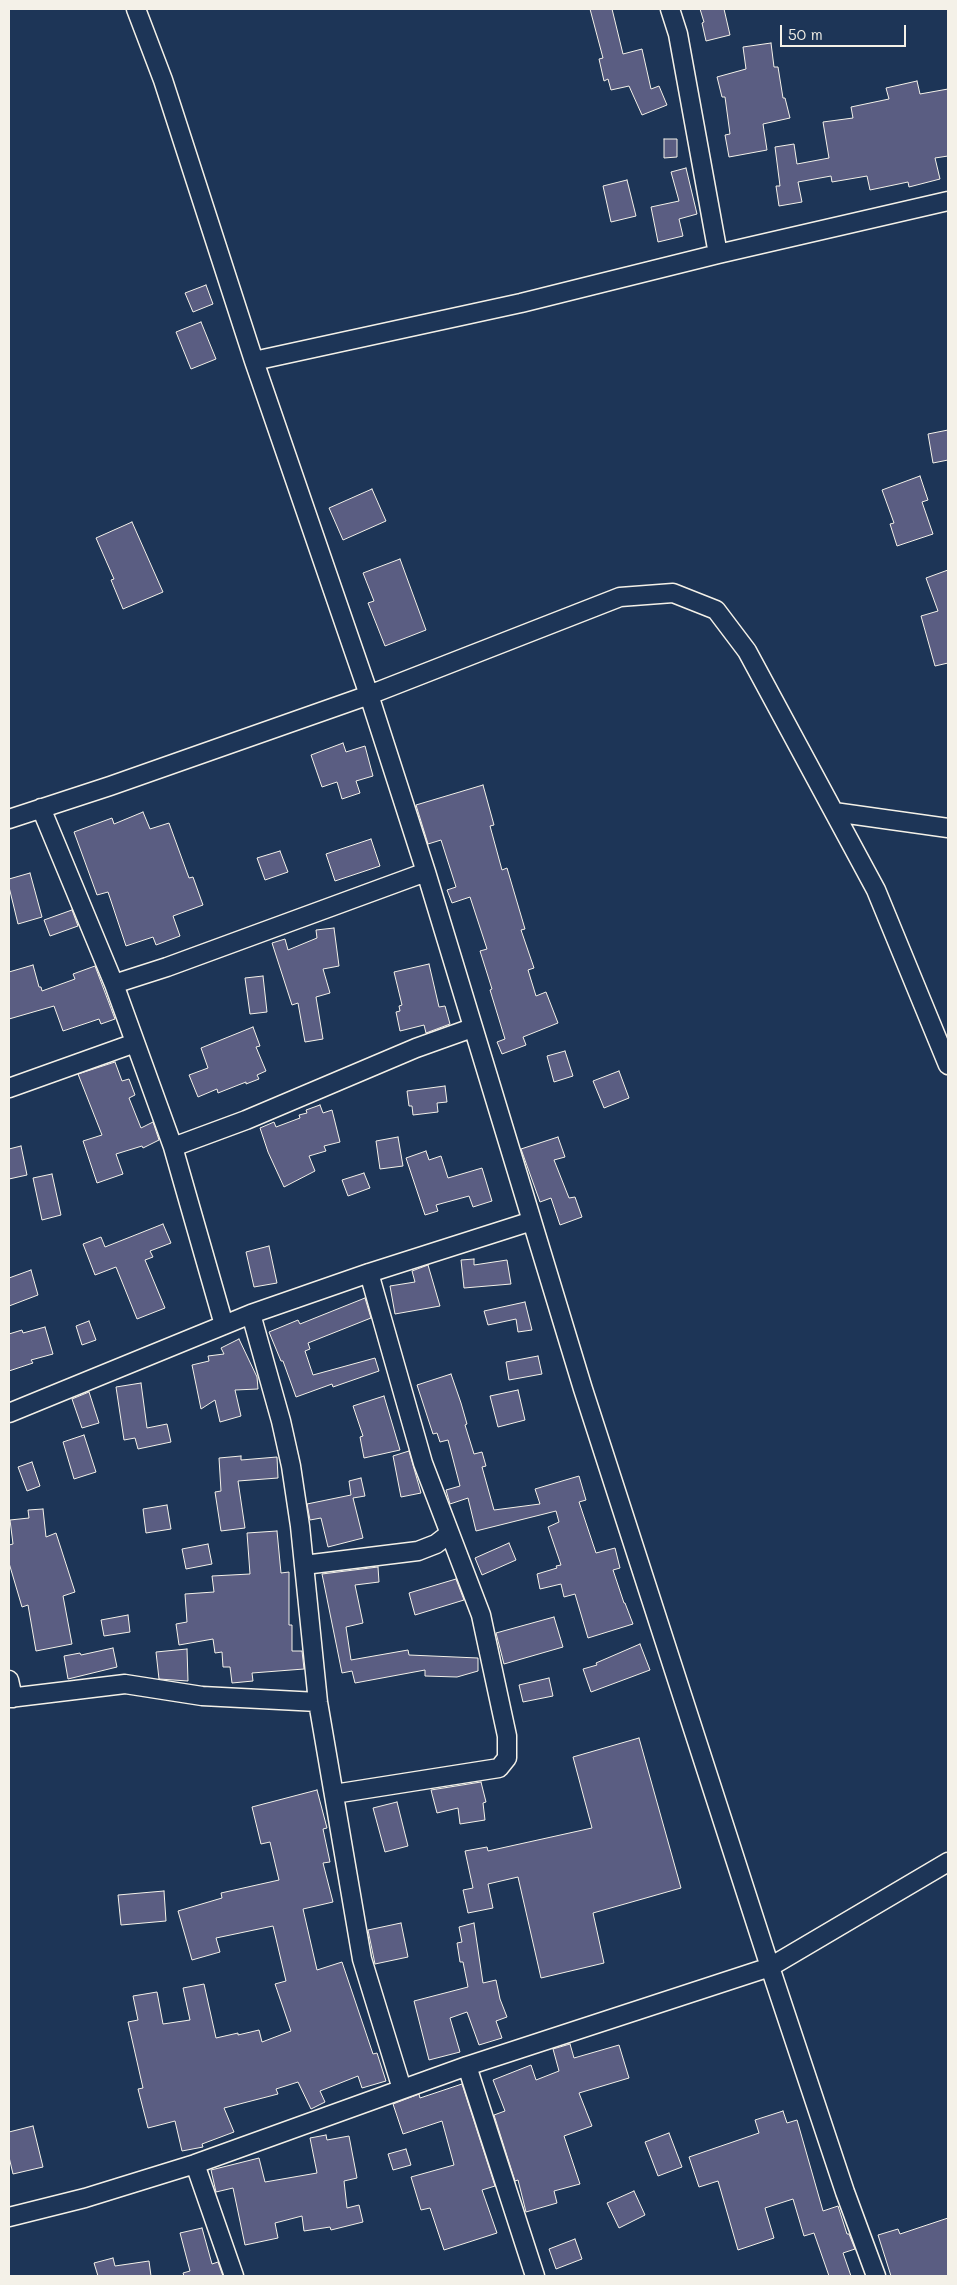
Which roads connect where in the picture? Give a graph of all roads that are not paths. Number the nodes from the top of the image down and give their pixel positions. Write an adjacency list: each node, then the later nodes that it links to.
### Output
1 (136, 9): 5 (street)
2 (670, 9): 4 (street)
3 (948, 201): 4 (street)
4 (718, 254): 5 (street)
5 (254, 361): 6 (street)
6 (369, 695): 7 (street); 8 (street); 11 (street)
7 (41, 808): 9 (street); 12 (street)
8 (834, 812): 10 (street); 15 (street)
9 (9, 819)
10 (948, 828)
11 (426, 872): 12 (street); 13 (street)
12 (114, 984): 14 (street)
13 (472, 1028): 17 (street); 18 (street)
14 (135, 1042): 16 (street); 17 (street)
15 (948, 1065)
16 (9, 1088)
17 (173, 1147): 21 (street)
18 (532, 1221): 19 (street); 30 (street)
19 (369, 1273): 20 (street); 23 (street)
20 (251, 1314): 21 (street); 24 (street)
21 (224, 1325): 22 (street)
22 (9, 1413)
23 (449, 1534): 24 (street); 28 (street)
24 (304, 1564): 27 (street)
25 (9, 1680): 26 (street)
26 (11, 1698): 27 (street)
27 (318, 1702): 28 (street)
28 (334, 1794): 32 (street)
29 (948, 1862): 30 (street)
30 (770, 1967): 31 (street); 37 (street)
31 (467, 2066): 32 (street); 36 (street)
32 (402, 2089): 33 (street)
33 (195, 2164): 34 (street); 35 (street)
34 (9, 2217)
35 (234, 2276)
36 (535, 2276)
37 (876, 2276)

